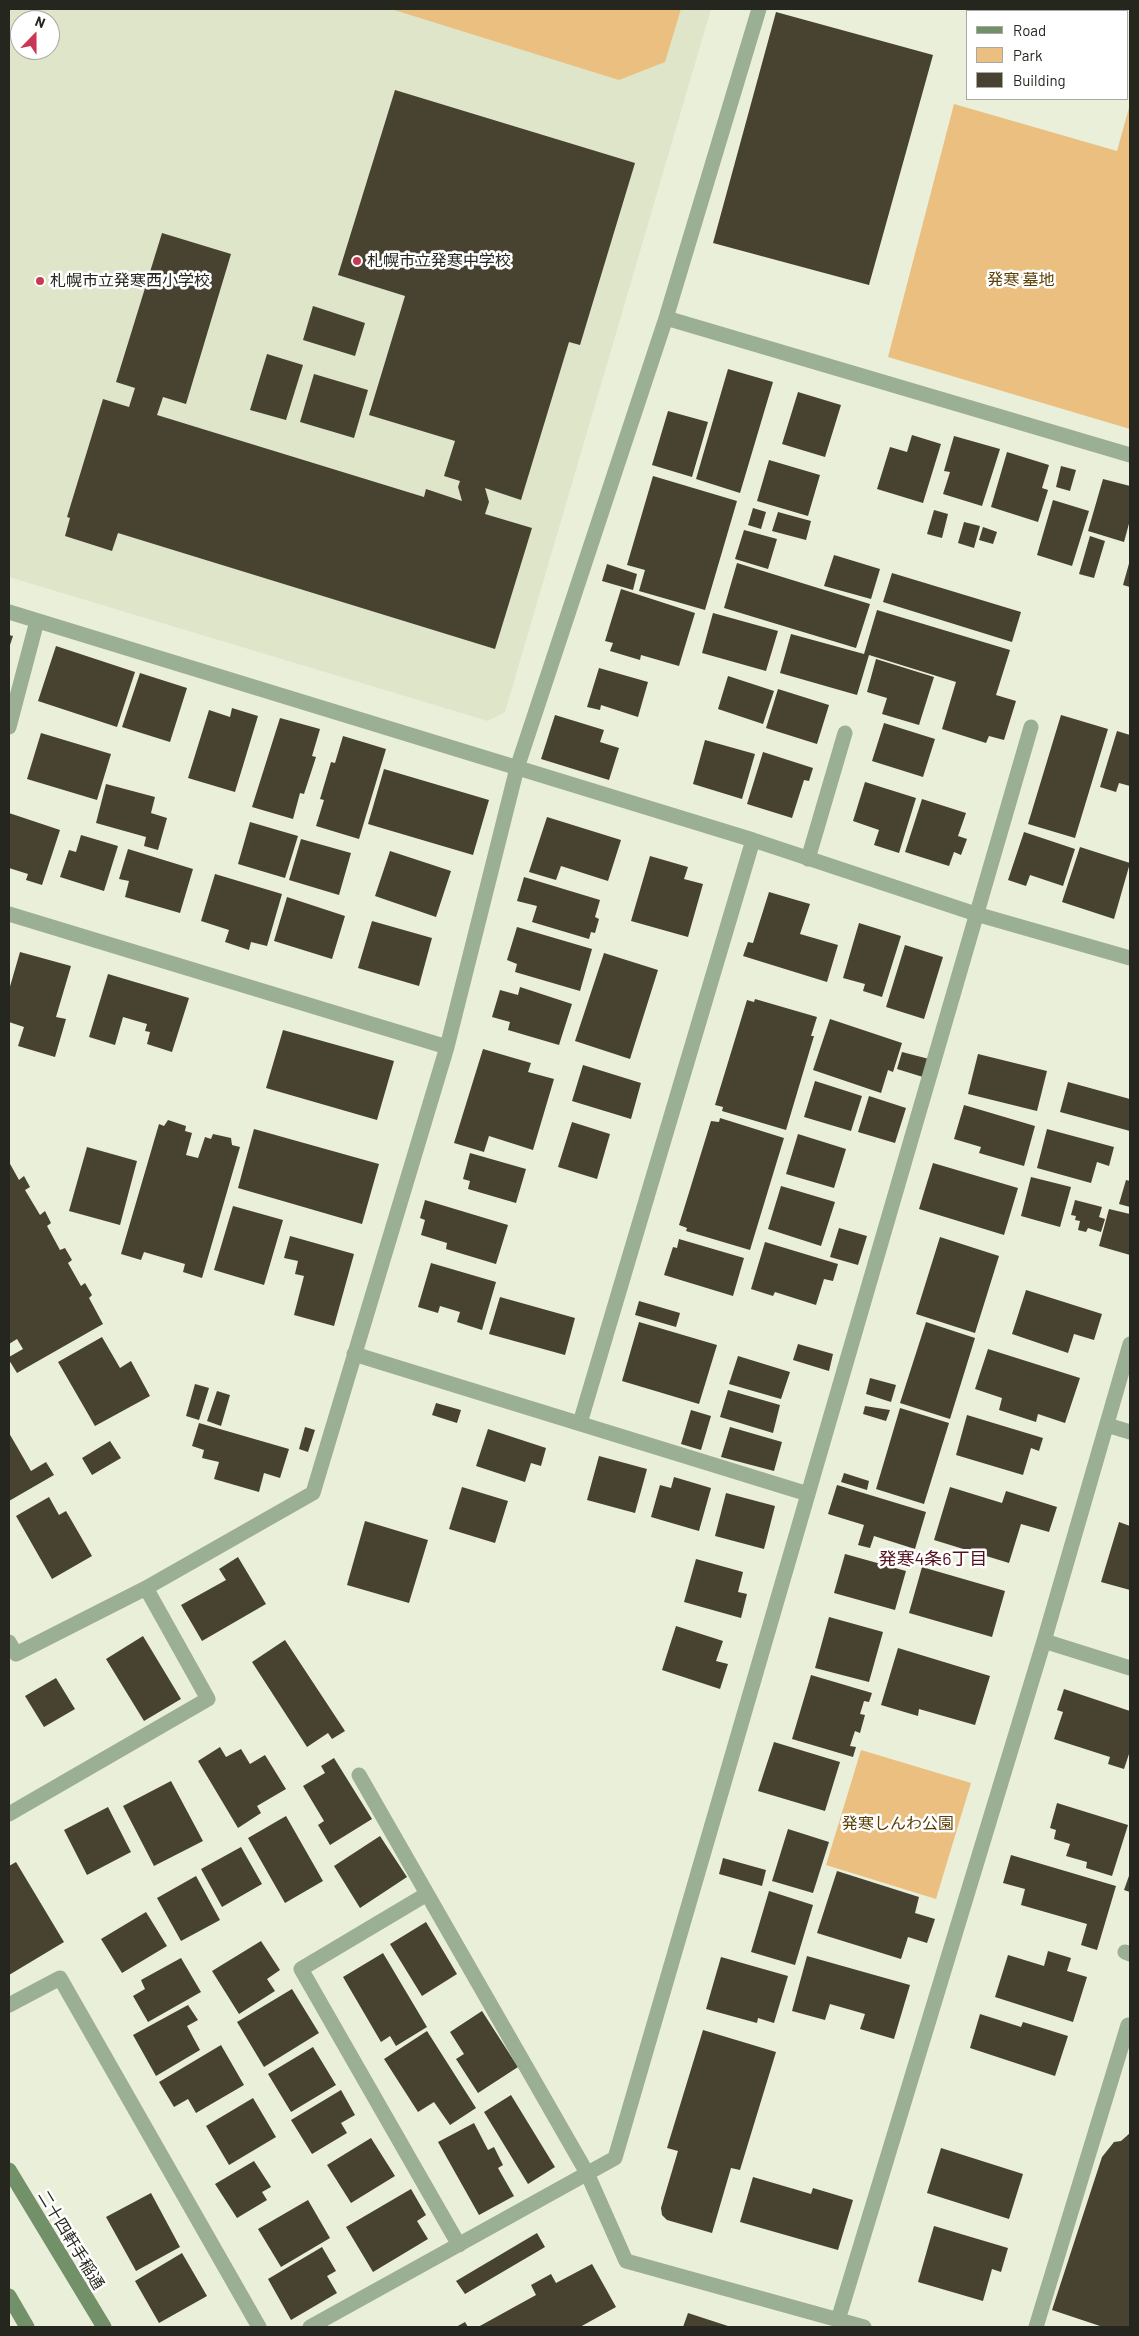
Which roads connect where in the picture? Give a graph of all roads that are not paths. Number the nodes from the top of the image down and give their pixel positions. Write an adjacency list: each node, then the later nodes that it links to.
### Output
1 (759, 9): 2 (street)
2 (666, 318): 3 (street); 9 (street)
3 (1130, 455)
4 (9, 612): 5 (street)
5 (37, 621): 6 (street); 9 (street)
6 (9, 727)
7 (1031, 727): 13 (street)
8 (845, 733): 11 (street)
9 (517, 768): 10 (street); 15 (street)
10 (752, 840): 11 (street); 18 (street)
11 (808, 859): 13 (street)
12 (9, 914): 15 (street)
13 (976, 914): 14 (street); 21 (street)
14 (1130, 958)
15 (446, 1047): 17 (street)
16 (1130, 1344): 19 (street)
17 (354, 1354): 18 (street); 22 (street)
18 (580, 1423): 21 (street)
19 (1107, 1425): 20 (street); 23 (street)
20 (1130, 1432)
21 (808, 1494): 32 (street)
22 (146, 1588): 24 (street); 27 (street)
23 (1044, 1641): 25 (street); 35 (street)
24 (9, 1642)
25 (1130, 1668)
26 (359, 1775): 28 (street)
27 (9, 1814)
28 (427, 1894): 32 (street); 33 (street)
29 (9, 2005): 38 (street)
30 (1130, 2026): 41 (street)
31 (9, 2170): 37 (street, 二十四軒手稲通)
32 (587, 2173): 33 (street); 35 (street)
33 (459, 2245): 39 (street)
34 (9, 2296): 36 (street)
35 (838, 2320): 40 (street)
36 (27, 2327)
37 (104, 2327)
38 (259, 2327)
39 (310, 2327)
40 (864, 2327)
41 (1036, 2327)

